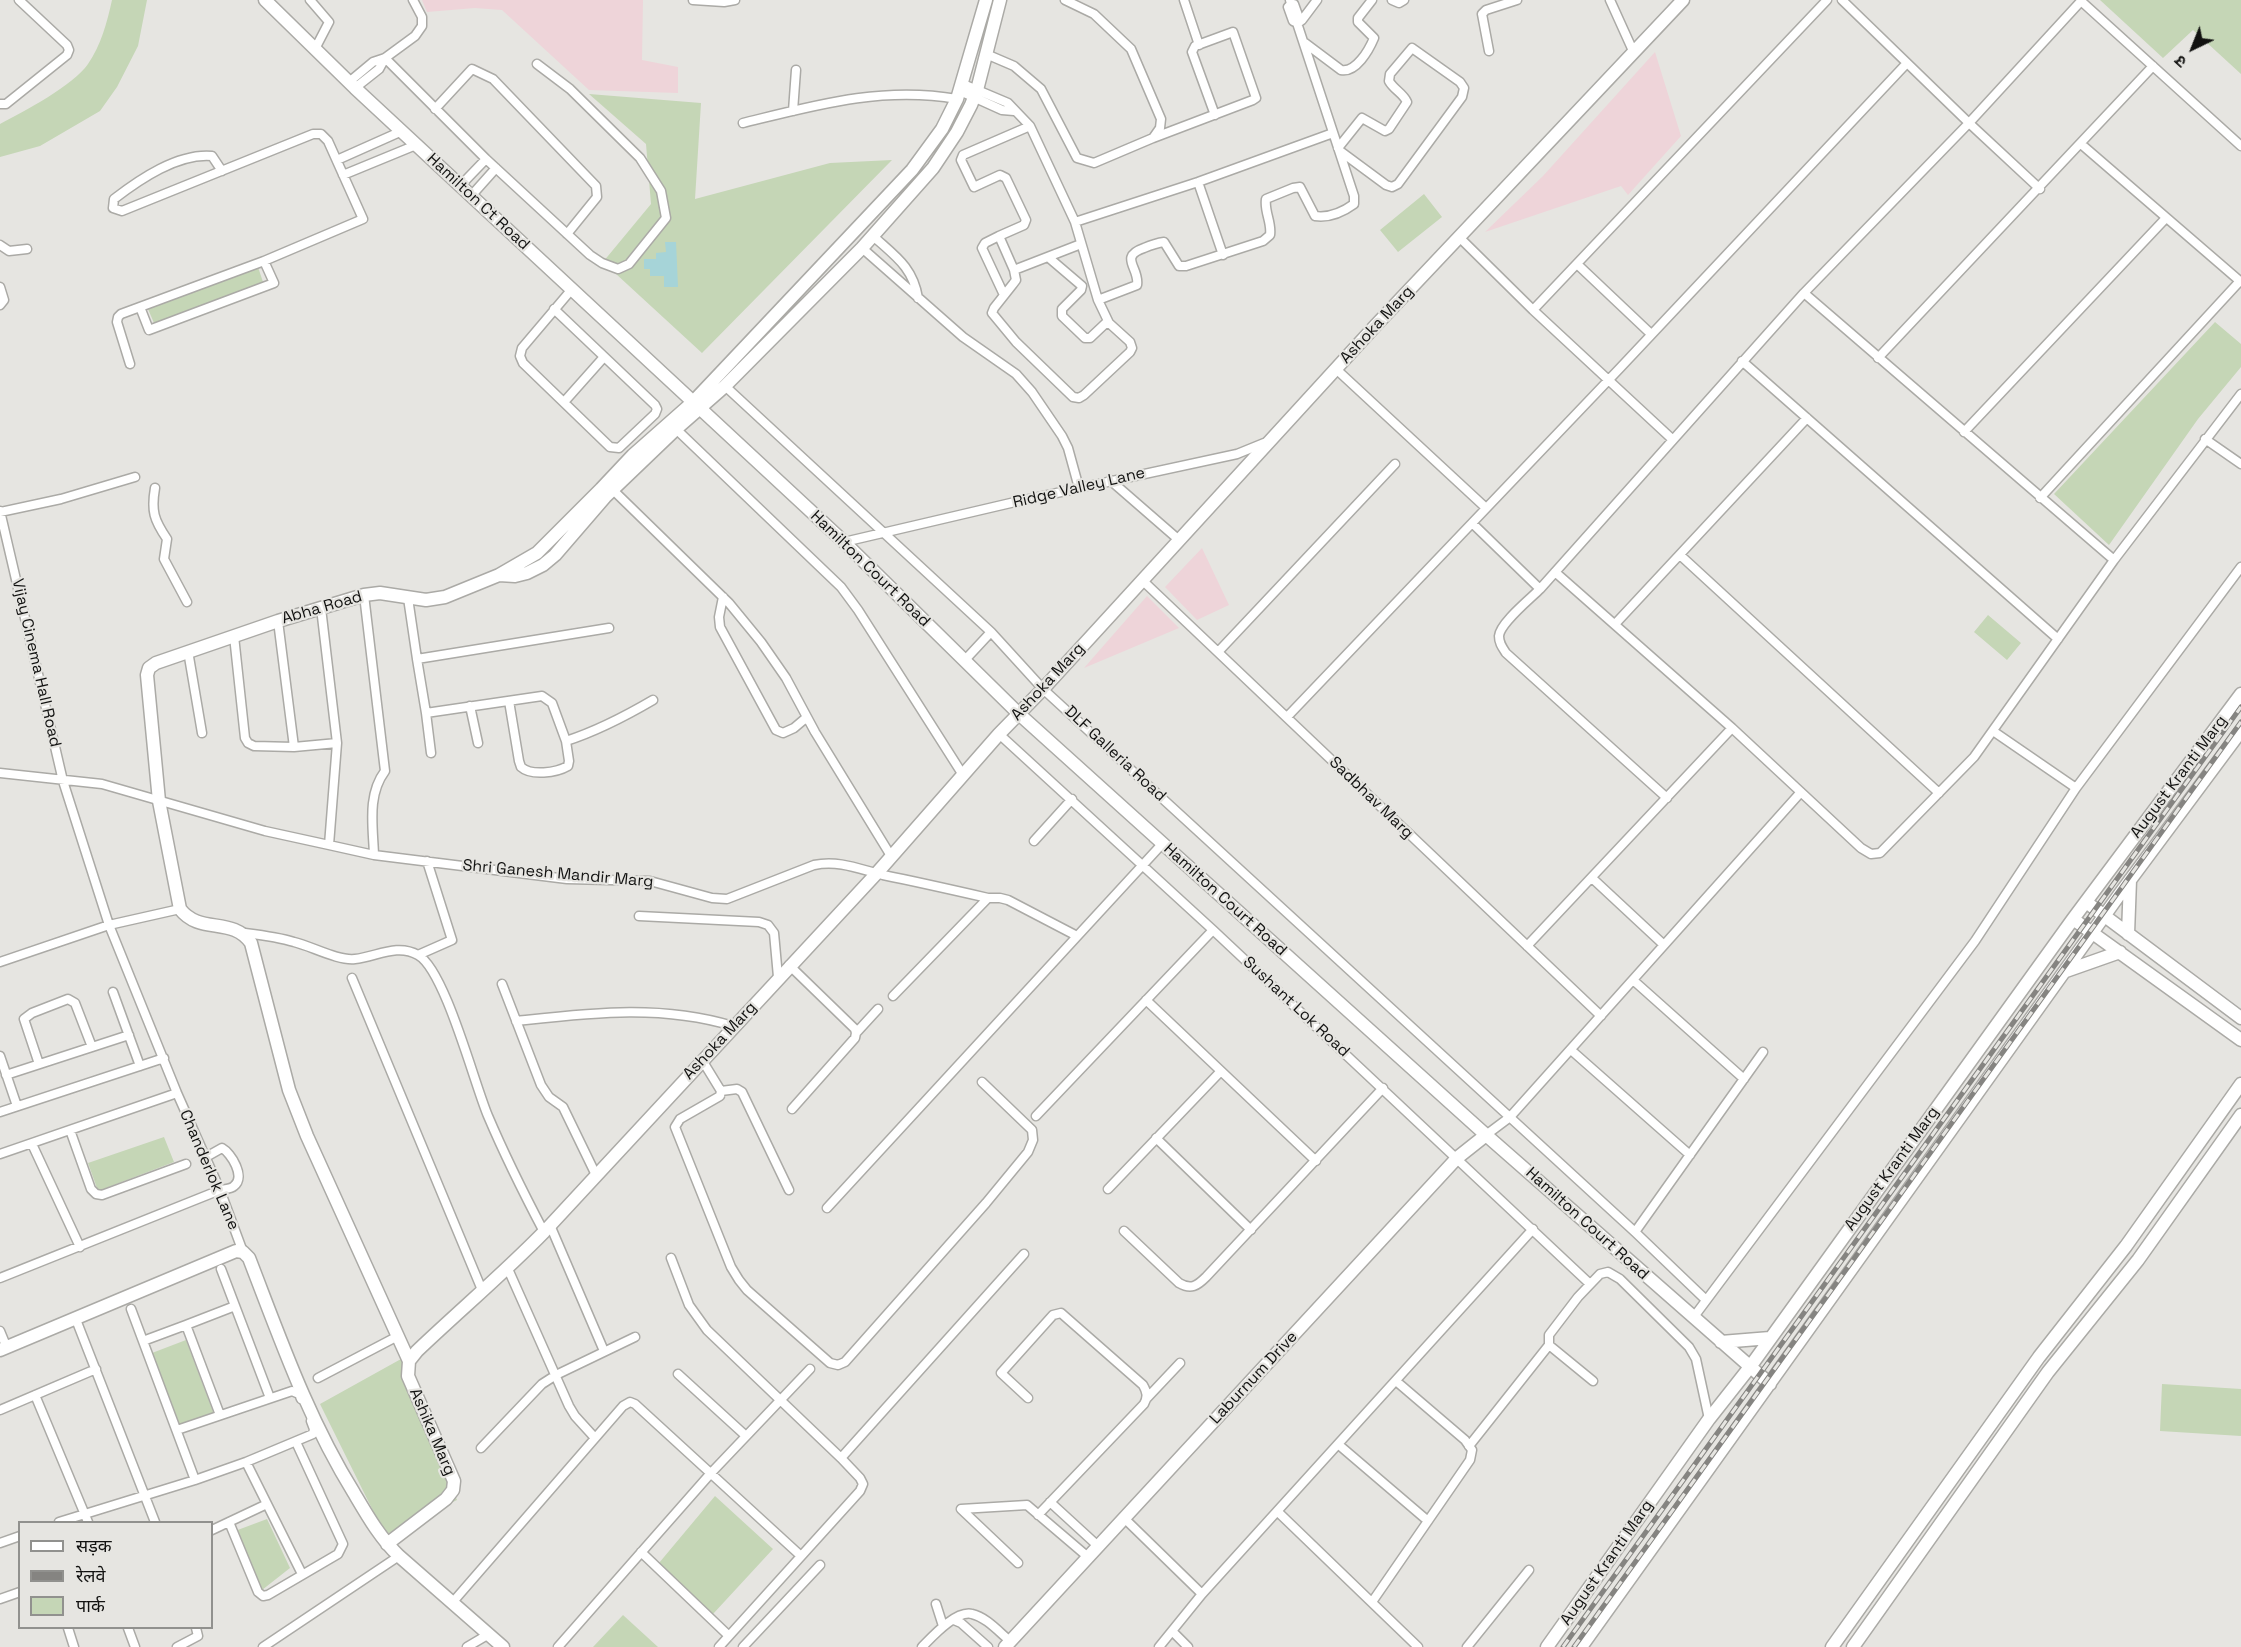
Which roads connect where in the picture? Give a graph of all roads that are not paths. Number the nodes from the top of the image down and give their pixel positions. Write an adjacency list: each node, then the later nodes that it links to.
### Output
1 (19, 0): 37 (street)
2 (265, 0): 25 (street, Hamilton Ct Road)
3 (310, 0): 25 (street)
4 (413, 0): 29 (street)
5 (693, 0): 6 (street)
6 (735, 0)
7 (986, 0): 35 (street)
8 (1000, 0): 28 (street)
9 (1065, 0): 46 (street)
10 (1184, 0): 24 (street)
11 (1317, 0): 22 (street)
12 (1372, 0): 23 (street)
13 (1392, 0): 14 (street)
14 (1404, 0)
15 (1517, 0): 26 (street)
16 (1610, 0): 27 (street)
17 (1683, 0): 27 (street, Ashoka Marg)
18 (1827, 0): 73 (street)
19 (1842, 0): 30 (street)
20 (2081, 1): 32 (street); 42 (street)
21 (1291, 2): 22 (street)
22 (1297, 23): 23 (street)
23 (1305, 43): 45 (street)
24 (1199, 45): 40 (street); 40 (street)
25 (315, 49): 34 (street, Hamilton Ct Road)
26 (1489, 51)
27 (1634, 53): 65 (street, Ashoka Marg)
28 (986, 54): 36 (street); 46 (street)
29 (385, 58): 34 (street); 38 (street)
30 (1906, 63): 42 (street); 87 (street)
31 (537, 64): 62 (street)
32 (2153, 66): 47 (street); 49 (street)
33 (796, 70): 39 (street)
34 (352, 85): 44 (street, Hamilton Ct Road)
35 (960, 91): 36 (street); 39 (street); 97 (street)
36 (976, 94): 43 (street); 63 (street)
37 (0, 104)
38 (435, 109): 51 (street); 62 (street)
39 (793, 111): 41 (street)
40 (1215, 115): 46 (street)
41 (743, 123)
42 (1969, 123): 58 (street); 78 (street)
43 (1030, 126): 61 (street); 64 (street)
44 (402, 132): 48 (street, Hamilton Ct Road); 52 (street)
45 (1333, 133): 50 (street); 56 (street)
46 (1153, 138)
47 (2081, 144): 58 (street); 60 (street)
48 (416, 145): 55 (street); 57 (street, Hamilton Ct Road)
49 (2241, 146)
50 (1339, 149): 50 (street); 70 (street)
51 (486, 159): 53 (street); 57 (street)
52 (337, 160): 54 (street); 55 (street)
53 (496, 168): 59 (street); 62 (street)
54 (222, 171): 54 (street)
55 (343, 175): 72 (street)
56 (1198, 182): 61 (street); 70 (street)
57 (460, 186): 59 (street, Hamilton Ct Road)
58 (2040, 189): 89 (street)
59 (471, 195): 77 (street, Hamilton Ct Road)
60 (2166, 218): 75 (street); 100 (street)
61 (1075, 222): 66 (street)
62 (567, 234)
63 (873, 236): 68 (street); 80 (street)
64 (999, 236): 74 (street); 79 (street)
65 (1459, 237): 85 (street); 92 (street, Ashoka Marg)
66 (1081, 244): 71 (street); 81 (street)
67 (0, 245): 69 (street)
68 (862, 248): 80 (street); 94 (street)
69 (27, 249)
70 (1223, 255): 81 (street)
71 (1048, 257): 74 (street); 86 (street)
72 (264, 261): 83 (street); 83 (street)
73 (1577, 264): 85 (street); 87 (street)
74 (1014, 270): 79 (street)
75 (2240, 281): 113 (street)
76 (0, 287): 82 (street)
77 (572, 289): 84 (street); 97 (street, Hamilton Ct Road)
78 (1804, 293): 89 (street); 90 (street)
79 (1004, 295): 86 (street)
80 (918, 298): 111 (street)
81 (1098, 300): 86 (street)
82 (0, 305)
83 (140, 307): 91 (street)
84 (554, 309): 88 (street); 96 (street)
85 (1533, 310): 93 (street)
86 (1108, 321)
87 (1651, 334): 93 (street)
88 (604, 357): 96 (street); 104 (street)
89 (1878, 358): 100 (street)
90 (1742, 361): 98 (street); 102 (street)
91 (130, 364)
92 (1336, 369): 101 (street, Ashoka Marg); 114 (street)
93 (1608, 381): 102 (street); 114 (street)
94 (725, 386): 97 (street); 117 (street, DLF Galleria Road)
95 (2241, 394): 103 (street)
96 (564, 402): 104 (street)
97 (697, 406): 99 (street, Abha Road); 105 (street, Abha Road); 119 (street, Hamilton Court Road)
98 (1807, 418): 120 (street); 137 (street)
99 (676, 429): 112 (street, Abha Road); 162 (street)
100 (1964, 432): 113 (street)
101 (1272, 438): 109 (street, Ridge Valley Lane); 118 (street, Ashoka Marg)
102 (1672, 439): 123 (street)
103 (2205, 439): 106 (street); 121 (street)
104 (623, 444): 105 (street)
105 (633, 455): 124 (street, Abha Road)
106 (2241, 464)
107 (1395, 465): 139 (street)
108 (135, 477): 115 (street)
109 (1110, 480): 111 (street, Ridge Valley Lane); 118 (street)
110 (154, 488): 130 (street)
111 (1079, 488): 117 (street, Ridge Valley Lane)
112 (614, 490): 124 (street, Abha Road); 128 (street)
113 (2040, 498): 121 (street)
114 (1486, 508): 116 (street)
115 (0, 512): 163 (street, Vijay Cinema Hall Road)
116 (1472, 523): 126 (street); 150 (street)
117 (885, 533): 119 (street, Ridge Valley Lane); 135 (street, DLF Galleria Road)
118 (1179, 540): 125 (street, Ashoka Marg)
119 (844, 542): 141 (street, Hamilton Court Road)
120 (1680, 555): 133 (street); 166 (street)
121 (2114, 560): 137 (street)
122 (2241, 567): 164 (street)
123 (1556, 572): 126 (street); 133 (street)
124 (499, 575): 129 (street, Abha Road)
125 (1142, 580): 139 (street, Sadbhav Marg); 142 (street, Ashoka Marg)
126 (1540, 589): 167 (street)
127 (364, 595): 129 (street, Abha Road); 131 (street, Abha Road); 173 (street)
128 (723, 597): 149 (street); 149 (street)
129 (408, 598): 140 (street)
130 (187, 602)
131 (321, 608): 132 (street, Abha Road); 158 (street)
132 (278, 621): 136 (street, Abha Road); 159 (street)
133 (1616, 623): 151 (street)
134 (609, 628): 140 (street)
135 (991, 632): 141 (street); 142 (street, DLF Galleria Road)
136 (234, 636): 138 (street, Abha Road); 159 (street)
137 (2058, 639): 152 (street)
138 (188, 651): 154 (street); 169 (street, Abha Road)
139 (1218, 652): 150 (street, Sadbhav Marg)
140 (417, 658): 147 (street)
141 (963, 661): 148 (street, Hamilton Court Road)
142 (1043, 689): 148 (street, Ashoka Marg); 235 (street, DLF Galleria Road)
143 (2241, 694): 181 (street, August Kranti Marg)
144 (509, 700): 146 (street); 156 (street); 156 (street)
145 (653, 700): 156 (street)
146 (470, 706): 147 (street); 157 (street)
147 (426, 713): 160 (street)
148 (1019, 714): 155 (street, Ashoka Marg); 171 (street, Hamilton Court Road)
149 (807, 717): 174 (street)
150 (1287, 717): 193 (street, Sadbhav Marg)
151 (1732, 728): 165 (street); 167 (street)
152 (1994, 731): 164 (street); 166 (street)
153 (2241, 731): 179 (street, August Kranti Marg)
154 (202, 733)
155 (999, 734): 162 (street, Ashoka Marg); 168 (street, Sushant Lok Road)
156 (566, 741)
157 (478, 742)
158 (337, 743): 159 (street); 172 (street)
159 (294, 747)
160 (431, 753)
161 (0, 773): 163 (street)
162 (963, 775): 174 (street, Ashoka Marg)
163 (63, 781): 169 (street); 186 (street, Chanderlok Lane)
164 (2076, 788): 265 (street)
165 (1801, 792): 166 (street); 192 (street, Laburnum Drive)
166 (1939, 793)
167 (1666, 798): 178 (street)
168 (1072, 799): 170 (street); 176 (street, Sushant Lok Road)
169 (159, 801): 172 (street); 182 (street)
170 (1034, 841)
171 (1163, 843): 176 (street); 237 (street, Hamilton Court Road)
172 (329, 845): 173 (street, Shri Ganesh Mandir Marg)
173 (374, 855): 175 (street, Shri Ganesh Mandir Marg)
174 (891, 856): 177 (street, Ashoka Marg)
175 (427, 861): 177 (street, Shri Ganesh Mandir Marg); 195 (street)
176 (1143, 866): 187 (street, Sushant Lok Road); 191 (street)
177 (877, 873): 180 (street, Shri Ganesh Mandir Marg); 197 (street, Ashoka Marg)
178 (1592, 878): 192 (street); 193 (street)
179 (2130, 880): 184 (street, August Kranti Marg); 190 (street)
180 (988, 898): 191 (street, Shri Ganesh Mandir Marg); 204 (street)
181 (2086, 902): 184 (street); 185 (street, August Kranti Marg)
182 (180, 909): 186 (street); 188 (street)
183 (639, 916): 199 (street)
184 (2105, 916): 189 (street, August Kranti Marg); 190 (street)
185 (2073, 919): 189 (street); 274 (street, August Kranti Marg)
186 (109, 925): 196 (street); 218 (street, Chanderlok Lane)
187 (1213, 930): 205 (street); 227 (street, Sushant Lok Road)
188 (244, 933): 195 (street); 272 (street)
189 (2093, 933): 194 (street); 198 (street, August Kranti Marg)
190 (2128, 934): 208 (street)
191 (1077, 936): 250 (street)
192 (1664, 945): 201 (street, Laburnum Drive)
193 (1527, 946): 207 (street, Sadbhav Marg)
194 (2120, 952): 198 (street); 213 (street)
195 (418, 955): 251 (street)
196 (0, 962)
197 (789, 965): 199 (street, Ashoka Marg); 211 (street)
198 (2066, 971): 290 (street, August Kranti Marg)
199 (778, 977): 210 (street, Ashoka Marg)
200 (352, 978): 264 (street)
201 (1633, 980): 207 (street, Laburnum Drive); 224 (street)
202 (502, 984): 209 (street)
203 (113, 992): 212 (street)
204 (893, 996)
205 (1146, 1000): 222 (street); 234 (street)
206 (878, 1009): 211 (street)
207 (1601, 1016): 215 (street, Laburnum Drive)
208 (2241, 1018)
209 (516, 1021): 210 (street); 246 (street)
210 (733, 1026): 219 (street, Ashoka Marg)
211 (856, 1033): 231 (street)
212 (129, 1035): 214 (street); 221 (street)
213 (2241, 1040)
214 (92, 1047): 220 (street); 220 (street)
215 (1571, 1050): 235 (street, Laburnum Drive); 241 (street)
216 (1763, 1052): 224 (street)
217 (0, 1056): 223 (street)
218 (164, 1058): 221 (street); 229 (street, Chanderlok Lane)
219 (702, 1060): 228 (street); 246 (street, Ashoka Marg)
220 (39, 1064): 223 (street)
221 (140, 1066): 230 (street)
222 (1221, 1071): 238 (street); 244 (street)
223 (6, 1076): 230 (street)
224 (1744, 1079): 241 (street)
225 (982, 1082): 228 (street)
226 (2241, 1084): 367 (street)
227 (1383, 1088): 243 (street, Sushant Lok Road); 244 (street)
228 (721, 1091): 249 (street)
229 (177, 1093): 236 (street); 242 (street, Chanderlok Lane)
230 (16, 1106): 232 (street)
231 (792, 1109)
232 (0, 1112)
233 (2241, 1114): 368 (street)
234 (1036, 1116)
235 (1510, 1117): 237 (street, Laburnum Drive); 255 (street, DLF Galleria Road)
236 (70, 1130): 239 (street); 245 (street)
237 (1486, 1134): 243 (street, Laburnum Drive); 269 (street, Hamilton Court Road)
238 (1156, 1138): 247 (street); 253 (street)
239 (32, 1144): 240 (street); 256 (street)
240 (0, 1154)
241 (1690, 1155): 255 (street)
242 (206, 1157): 248 (street, Chanderlok Lane); 248 (street)
243 (1457, 1158): 252 (street, Sushant Lok Road); 316 (street, Laburnum Drive)
244 (1316, 1161): 253 (street)
245 (186, 1164)
246 (596, 1175): 251 (street, Ashoka Marg)
247 (1108, 1189)
248 (220, 1190): 256 (street); 257 (street, Chanderlok Lane)
249 (789, 1190)
250 (827, 1208)
251 (547, 1228): 261 (street, Ashoka Marg); 279 (street)
252 (1533, 1229): 263 (street, Sushant Lok Road); 288 (street)
253 (1251, 1230): 254 (street)
254 (1124, 1231)
255 (1635, 1232): 265 (street, DLF Galleria Road)
256 (80, 1247): 262 (street)
257 (243, 1252): 268 (street); 325 (street, Chanderlok Lane)
258 (1024, 1254): 306 (street)
259 (671, 1258): 295 (street)
260 (221, 1269): 266 (street)
261 (508, 1269): 264 (street, Ashoka Marg); 286 (street)
262 (0, 1278)
263 (1590, 1284): 277 (street); 298 (street)
264 (482, 1290): 280 (street, Ashoka Marg)
265 (1706, 1300): 269 (street)
266 (235, 1306): 270 (street); 292 (street)
267 (131, 1309): 275 (street)
268 (75, 1317): 278 (street); 284 (street)
269 (1693, 1317): 276 (street, Hamilton Court Road)
270 (186, 1325): 275 (street); 297 (street)
271 (0, 1331): 278 (street)
272 (398, 1336): 280 (street); 287 (street)
273 (636, 1337): 279 (street)
274 (1770, 1338): 276 (street); 282 (street, August Kranti Marg)
275 (143, 1341): 299 (street)
276 (1721, 1342): 282 (street, Hamilton Court Road)
277 (1549, 1345): 289 (street); 304 (street)
278 (4, 1349)
279 (604, 1351): 286 (street)
280 (409, 1361): 325 (street, Ashika Marg)
281 (1180, 1363): 294 (street)
282 (1750, 1367): 290 (street, Hamilton Court Road); 298 (street, August Kranti Marg)
283 (810, 1369): 295 (street)
284 (96, 1370): 291 (street); 310 (street)
285 (678, 1374): 300 (street)
286 (556, 1375): 301 (street); 305 (street)
287 (318, 1378)
288 (1396, 1381): 303 (street); 304 (street)
289 (1593, 1381)
290 (1770, 1384): 366 (street, August Kranti Marg)
291 (35, 1395): 296 (street); 314 (street)
292 (270, 1398): 297 (street); 302 (street)
293 (1028, 1398): 294 (street)
294 (1147, 1398): 311 (street)
295 (780, 1400): 300 (street); 306 (street)
296 (0, 1410)
297 (220, 1415): 299 (street)
298 (1709, 1419): 365 (street, August Kranti Marg)
299 (177, 1430): 309 (street)
300 (746, 1436): 308 (street)
301 (595, 1438): 308 (street); 339 (street)
302 (296, 1442): 307 (street); 334 (street)
303 (1339, 1444): 313 (street); 320 (street)
304 (1469, 1446): 320 (street)
305 (481, 1448)
306 (841, 1458): 329 (street)
307 (246, 1462): 309 (street); 312 (street)
308 (711, 1473): 327 (street); 329 (street)
309 (195, 1480): 310 (street)
310 (145, 1495): 314 (street); 319 (street)
311 (1050, 1502): 315 (street); 326 (street)
312 (267, 1504): 321 (street); 334 (street)
313 (1278, 1512): 336 (street); 338 (street)
314 (85, 1513): 317 (street); 318 (street)
315 (1038, 1515): 330 (street); 331 (street)
316 (1124, 1518): 326 (street, Laburnum Drive); 336 (street)
317 (62, 1521)
318 (88, 1521)
319 (155, 1521)
320 (1428, 1521): 338 (street)
321 (229, 1522): 322 (street); 334 (street)
322 (213, 1530)
323 (18, 1537): 324 (street)
324 (0, 1543)
325 (387, 1544): 328 (street, Chanderlok Lane)
326 (1098, 1546): 330 (street, Laburnum Drive)
327 (641, 1552): 348 (street); 356 (street)
328 (399, 1556): 339 (street, Chanderlok Lane); 353 (street)
329 (801, 1556): 348 (street)
330 (1088, 1557): 349 (street, Laburnum Drive)
331 (1018, 1563)
332 (820, 1565): 358 (street)
333 (1529, 1570): 364 (street)
334 (302, 1574)
335 (18, 1593): 337 (street)
336 (1202, 1594): 346 (street)
337 (0, 1599)
338 (1372, 1602): 363 (street)
339 (452, 1603): 347 (street, Chanderlok Lane)
340 (936, 1605): 342 (street)
341 (954, 1620): 342 (street); 349 (street); 360 (street)
342 (943, 1626): 359 (street)
343 (68, 1629): 350 (street)
344 (128, 1629): 351 (street)
345 (196, 1629): 352 (street)
346 (1173, 1632): 361 (street); 362 (street)
347 (489, 1634): 354 (street); 355 (street, Chanderlok Lane)
348 (729, 1636): 357 (street)
349 (1007, 1644)
350 (74, 1647)
351 (135, 1647)
352 (177, 1647)
353 (262, 1647)
354 (467, 1647)
355 (503, 1647)
356 (558, 1647)
357 (719, 1647)
358 (743, 1647)
359 (922, 1647)
360 (988, 1647)
361 (1159, 1647)
362 (1188, 1647)
363 (1418, 1647)
364 (1467, 1647)
365 (1547, 1647)
366 (1581, 1647)
367 (1832, 1647)
368 (1853, 1647)

